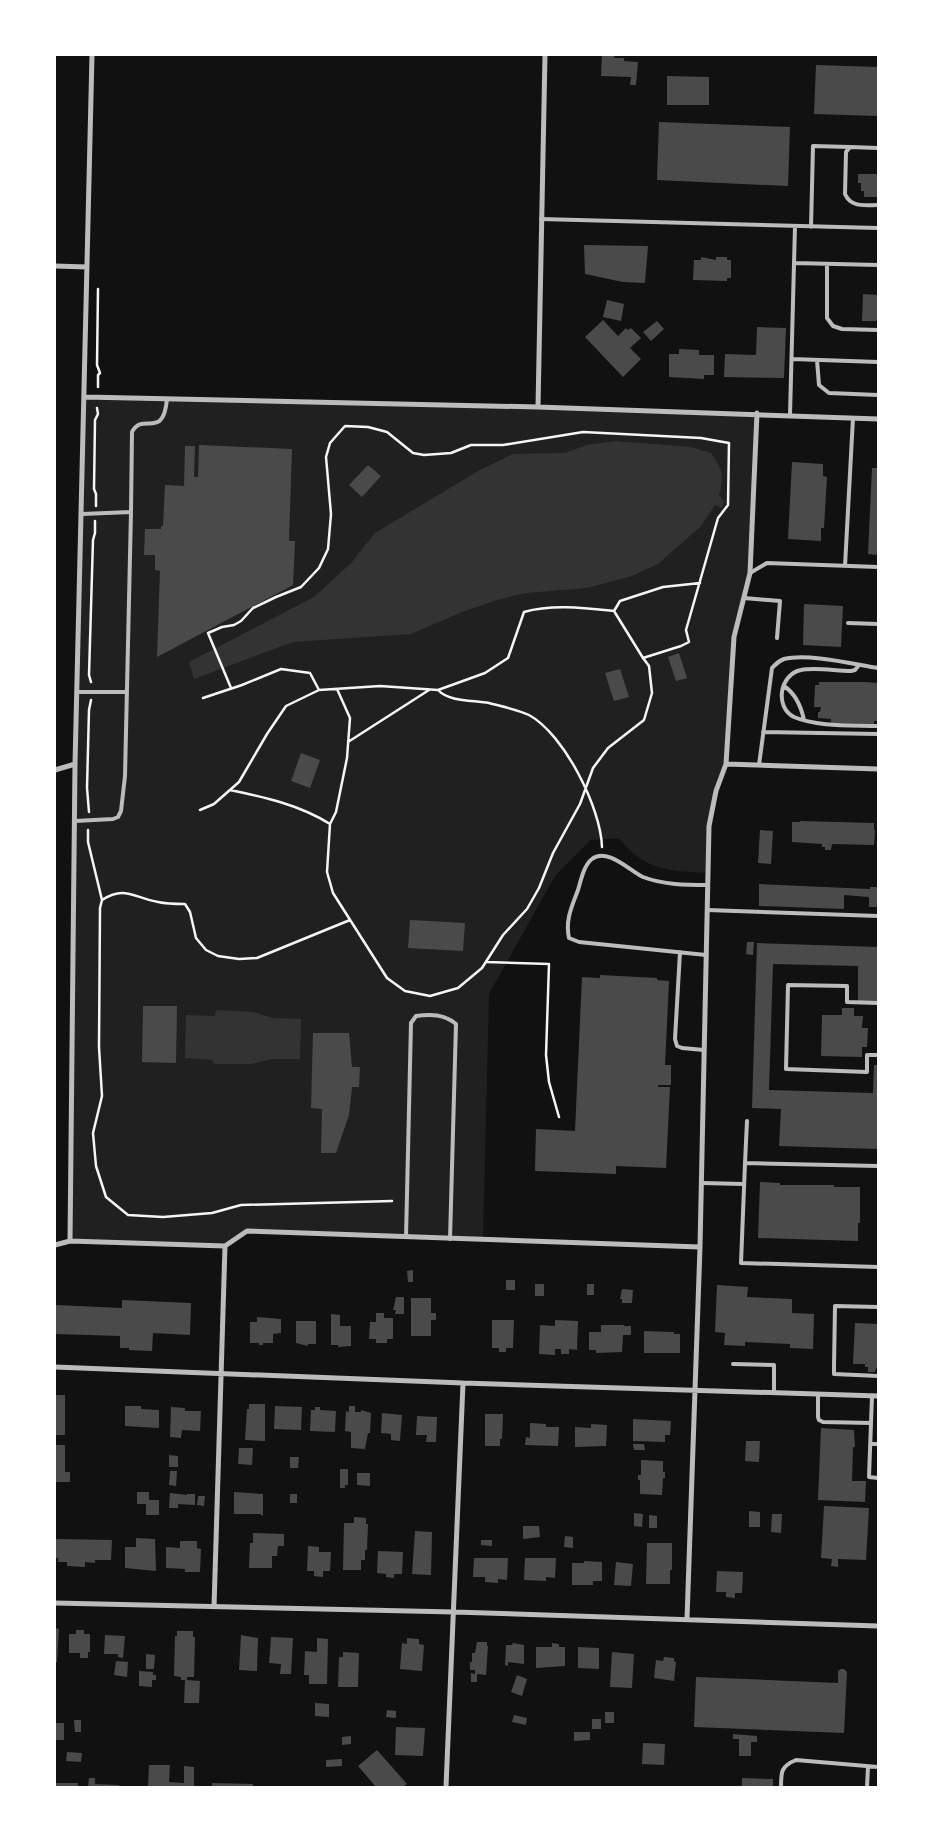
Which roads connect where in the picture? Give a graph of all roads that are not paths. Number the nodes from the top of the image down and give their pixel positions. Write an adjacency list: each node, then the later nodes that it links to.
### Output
1 (92, 55): 14 (street)
2 (545, 55): 6 (street)
3 (850, 147): 4 (lane); 5 (lane); 8 (lane)
4 (878, 148)
5 (878, 205)
6 (542, 219): 7 (lane); 22 (street)
7 (795, 226): 8 (lane); 10 (lane)
8 (811, 226): 9 (lane)
9 (878, 228)
10 (794, 263): 11 (lane); 16 (lane)
11 (827, 264): 12 (lane); 15 (lane)
12 (878, 265)
13 (55, 266): 14 (street)
14 (87, 267): 20 (street)
15 (878, 330)
16 (792, 359): 17 (lane); 24 (lane)
17 (817, 360): 18 (lane); 19 (lane)
18 (878, 362)
19 (878, 395)
20 (85, 397): 21 (street); 28 (street)
21 (166, 399): 22 (street); 27 (lane)
22 (538, 407): 23 (street)
23 (757, 414): 24 (street); 31 (street)
24 (790, 415): 25 (street)
25 (853, 418): 26 (street); 29 (lane)
26 (878, 419)
27 (131, 512): 28 (lane); 40 (lane)
28 (82, 514): 39 (street)
29 (845, 566): 30 (lane); 31 (lane)
30 (878, 567)
31 (750, 574): 32 (street)
32 (744, 598): 35 (lane); 46 (street)
33 (848, 624): 34 (lane)
34 (878, 624)
35 (777, 638)
36 (859, 665): 37 (lane); 38 (lane); 43 (lane)
37 (878, 668)
38 (784, 686): 41 (lane); 41 (lane)
39 (77, 692): 40 (lane); 45 (street)
40 (126, 692): 50 (lane)
41 (804, 720): 42 (lane)
42 (878, 726)
43 (763, 732): 44 (lane); 47 (lane)
44 (878, 734)
45 (75, 764): 49 (street); 50 (street)
46 (726, 764): 47 (street); 51 (street)
47 (759, 765): 48 (street)
48 (878, 769)
49 (55, 770)
50 (75, 821): 66 (street)
51 (708, 885): 52 (street); 54 (lane)
52 (707, 910): 53 (lane); 55 (street)
53 (878, 916)
54 (680, 952): 55 (lane); 57 (lane)
55 (706, 955): 57 (street)
56 (878, 1003): 58 (lane)
57 (704, 1050): 62 (street)
58 (878, 1055)
59 (747, 1121): 60 (lane)
60 (745, 1163): 61 (lane); 63 (lane)
61 (878, 1166)
62 (702, 1184): 63 (lane); 69 (street)
63 (744, 1184): 70 (lane)
64 (406, 1237): 65 (street); 65 (lane); 68 (street)
65 (450, 1239): 69 (street)
66 (70, 1241): 67 (street); 68 (street)
67 (55, 1245)
68 (226, 1246): 74 (street)
69 (700, 1247): 77 (street)
70 (878, 1267)
71 (878, 1307): 75 (lane)
72 (733, 1364): 78 (lane)
73 (55, 1367): 74 (street)
74 (222, 1374): 76 (street); 86 (street)
75 (878, 1376)
76 (463, 1383): 77 (street); 87 (street)
77 (695, 1390): 78 (street); 88 (street)
78 (774, 1393): 79 (street)
79 (818, 1394): 80 (street); 81 (lane)
80 (875, 1396): 81 (lane)
81 (871, 1423): 82 (lane)
82 (870, 1444): 83 (lane); 84 (lane)
83 (878, 1444)
84 (878, 1478)
85 (55, 1603): 86 (street)
86 (214, 1607): 87 (street)
87 (454, 1612): 88 (street); 92 (street)
88 (687, 1619): 89 (street)
89 (878, 1626)
90 (868, 1767): 91 (lane); 93 (lane); 94 (lane)
91 (878, 1767)
92 (446, 1787)
93 (781, 1787)
94 (867, 1787)

